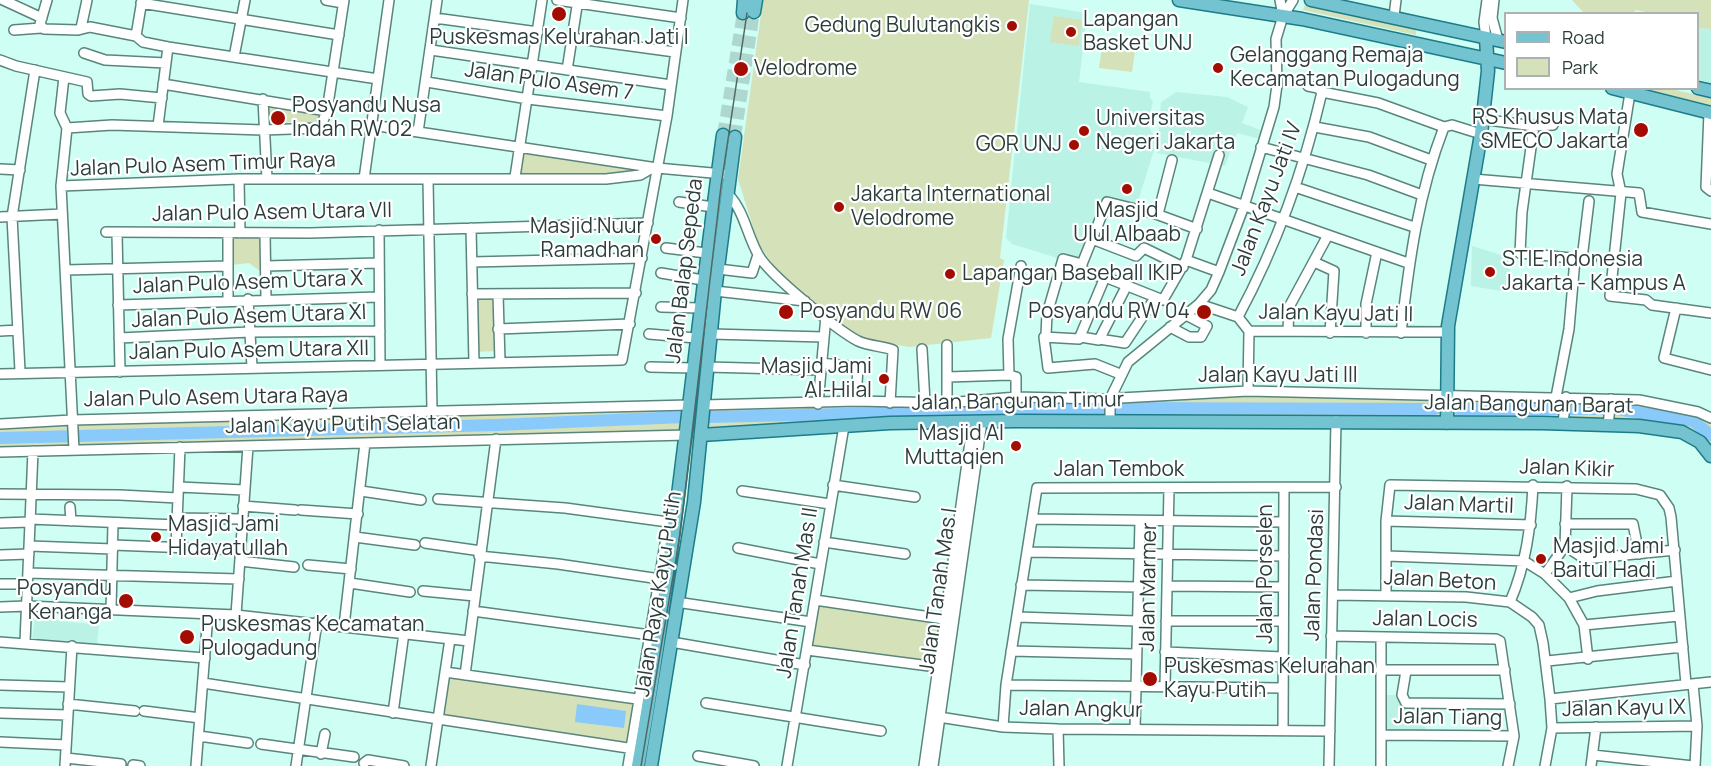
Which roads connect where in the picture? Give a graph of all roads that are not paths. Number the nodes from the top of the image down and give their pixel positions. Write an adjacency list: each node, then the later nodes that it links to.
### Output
1 (3, 0): 26 (street)
2 (47, 0): 26 (street)
3 (87, 0): 27 (street)
4 (244, 0): 23 (street)
5 (326, 0): 18 (street)
6 (389, 0): 47 (street)
7 (437, 0): 24 (street)
8 (542, 0): 29 (street)
9 (557, 0): 19 (street)
10 (683, 0): 25 (street)
11 (1179, 0): 21 (main road)
12 (1280, 0): 21 (street)
13 (1293, 0): 21 (street)
14 (1311, 0): 22 (main road)
15 (1396, 0): 22 (street)
16 (1487, 0): 33 (street)
17 (1494, 0): 33 (street)
18 (344, 1): 30 (street)
19 (578, 1): 25 (street); 32 (street)
20 (142, 2): 23 (street); 31 (street)
21 (1283, 16): 40 (main road); 73 (street)
22 (1394, 16): 33 (main road)
23 (241, 18): 30 (street); 38 (street)
24 (435, 18): 29 (street); 35 (street)
25 (681, 18): 36 (street)
26 (41, 23): 27 (street); 28 (street)
27 (81, 28): 31 (street)
28 (14, 30)
29 (538, 32): 42 (street)
30 (339, 35): 45 (street)
31 (136, 36): 34 (street)
32 (572, 38): 36 (street); 44 (street)
33 (1496, 40): 40 (main road)
34 (168, 47): 38 (street); 41 (street)
35 (431, 50): 42 (street); 48 (street)
36 (675, 52): 50 (street)
37 (84, 53): 41 (street)
38 (234, 57): 45 (street)
39 (2, 60): 43 (street)
40 (1497, 61): 61 (main road); 71 (main road)
41 (166, 63): 49 (street)
42 (533, 65): 44 (street); 57 (street)
43 (35, 70): 46 (street); 80 (street)
44 (567, 70): 50 (street)
45 (333, 72): 47 (street); 58 (street)
46 (64, 77): 55 (street); 68 (street)
47 (378, 79): 62 (street)
48 (427, 82): 57 (street, Jalan Pulo Asem 7); 70 (street)
49 (164, 84): 55 (street); 56 (street)
50 (671, 85): 60 (street)
51 (1308, 86): 53 (street)
52 (1619, 90): 54 (main road)
53 (1322, 92): 66 (street, Jalan Kayu Jati IV); 67 (street)
54 (1630, 93): 59 (main road); 94 (street)
55 (162, 98): 64 (street)
56 (263, 99): 58 (street); 69 (street)
57 (528, 99): 60 (street, Jalan Pulo Asem 7); 72 (street)
58 (327, 111): 69 (street)
59 (1710, 113): 92 (street)
60 (667, 116): 78 (street)
61 (1488, 120): 65 (street); 71 (main road)
62 (372, 125): 70 (street); 86 (street)
63 (1553, 125): 65 (street)
64 (158, 126): 68 (street); 69 (street)
65 (1534, 126): 89 (street)
66 (1315, 127): 76 (street); 77 (street, Jalan Kayu Jati IV)
67 (1444, 127): 71 (street); 76 (street)
68 (67, 128): 90 (street)
69 (263, 130): 85 (street)
70 (418, 132): 72 (street)
71 (1481, 134): 88 (main road)
72 (521, 145): 78 (street); 83 (street)
73 (1261, 147): 77 (street); 99 (street)
74 (1219, 155): 93 (street)
75 (1172, 160): 102 (street)
76 (1431, 160): 96 (street)
77 (1305, 161): 91 (street, Jalan Kayu Jati IV); 96 (street)
78 (655, 168): 81 (street); 83 (street, Jalan Pulo Asem Timur Raya); 106 (street)
79 (0, 170): 80 (street)
80 (20, 170): 103 (street)
81 (717, 173): 82 (street); 82 (main road, Jalan Balap Sepeda); 100 (main road, Jalan Balap Sepeda)
82 (730, 175): 95 (main road, Jalan Balap Sepeda)
83 (515, 177): 87 (street, Jalan Pulo Asem Timur Raya)
84 (239, 179): 85 (street, Jalan Pulo Asem Timur Raya); 90 (street, Jalan Pulo Asem Timur Raya); 116 (street)
85 (267, 179): 86 (street, Jalan Pulo Asem Timur Raya)
86 (364, 179): 87 (street, Jalan Pulo Asem Timur Raya)
87 (428, 179): 110 (street)
88 (1473, 179): 89 (street); 171 (main road)
89 (1527, 184): 94 (street); 125 (street)
90 (61, 186): 101 (street, Jalan Pulo Asem Timur Raya)
91 (1295, 187): 105 (street, Jalan Kayu Jati IV); 108 (street)
92 (1711, 191)
93 (1208, 193): 99 (street); 111 (street)
94 (1621, 193): 107 (street); 157 (street)
95 (728, 194): 123 (street); 136 (main road, Jalan Balap Sepeda)
96 (1422, 195): 108 (street)
97 (1589, 201): 125 (street)
98 (679, 202): 100 (street)
99 (1244, 206): 105 (street); 138 (street)
100 (713, 207): 122 (main road, Jalan Balap Sepeda)
101 (62, 214): 103 (street); 137 (street, Jalan Pulo Asem Timur Raya)
102 (1158, 214): 111 (street); 119 (street)
103 (12, 217): 104 (street); 165 (street)
104 (0, 218)
105 (1283, 218): 118 (street); 161 (street, Jalan Kayu Jati IV)
106 (648, 223): 109 (street, Jalan Pulo Asem Utara VII); 124 (street)
107 (1711, 224)
108 (1414, 227): 129 (street)
109 (471, 228): 110 (street, Jalan Pulo Asem Utara VII); 126 (street)
110 (429, 229): 112 (street, Jalan Pulo Asem Utara VII); 188 (street)
111 (1197, 229): 131 (street)
112 (379, 230): 117 (street, Jalan Pulo Asem Utara VII); 128 (street)
113 (106, 232): 114 (street, Jalan Pulo Asem Utara VII)
114 (117, 233): 115 (street, Jalan Pulo Asem Utara VII); 135 (street)
115 (228, 233): 116 (street, Jalan Pulo Asem Utara VII); 132 (street)
116 (240, 233): 117 (street, Jalan Pulo Asem Utara VII)
117 (265, 233): 133 (street)
118 (1328, 235): 121 (street); 127 (street)
119 (1092, 238): 130 (street); 131 (street)
120 (666, 248): 122 (street)
121 (1377, 252): 129 (street); 173 (street)
122 (706, 253): 141 (main road, Jalan Balap Sepeda)
123 (758, 255): 136 (street); 152 (street)
124 (642, 258): 126 (street); 144 (street)
125 (1582, 259): 206 (street)
126 (472, 262): 145 (street)
127 (1314, 262): 168 (street); 172 (street)
128 (378, 263): 133 (street); 147 (street)
129 (1408, 263): 174 (street)
130 (1082, 264): 140 (street); 176 (street)
131 (1185, 264): 138 (street); 148 (street)
132 (228, 266): 135 (street); 151 (street)
133 (266, 266): 150 (street)
134 (1021, 266): 200 (street)
135 (117, 269): 137 (street); 154 (street)
136 (718, 269): 143 (main road, Jalan Balap Sepeda)
137 (65, 270): 197 (street, Jalan Pulo Asem Timur Raya)
138 (1219, 272): 153 (street)
139 (661, 273): 141 (street)
140 (1104, 278): 142 (street); 179 (street)
141 (703, 280): 156 (main road, Jalan Balap Sepeda)
142 (1127, 285): 148 (street); 182 (street)
143 (715, 291): 152 (street); 177 (main road, Jalan Balap Sepeda)
144 (636, 292): 146 (street); 162 (street)
145 (472, 294): 146 (street); 186 (street)
146 (498, 294): 164 (street)
147 (379, 297): 150 (street, Jalan Pulo Asem Utara X); 166 (street)
148 (1155, 298): 182 (street)
149 (248, 299): 150 (street, Jalan Pulo Asem Utara X); 151 (street, Jalan Pulo Asem Utara X); 170 (street)
150 (266, 299)
151 (228, 300): 154 (street, Jalan Pulo Asem Utara X)
152 (805, 301): 160 (street)
153 (1199, 304): 159 (street); 161 (street)
154 (118, 305): 180 (street)
155 (661, 307): 156 (street)
156 (699, 308): 181 (main road, Jalan Balap Sepeda)
157 (1676, 308): 158 (street); 194 (street)
158 (1711, 314)
159 (1186, 315): 163 (street); 163 (street)
160 (826, 316): 178 (street); 209 (street)
161 (1238, 317): 167 (street)
162 (630, 324): 164 (street); 185 (street, Jalan Pulo Asem Utara XII)
163 (1170, 327): 199 (street)
164 (498, 329): 185 (street)
165 (18, 330): 169 (street); 195 (street)
166 (380, 331): 170 (street, Jalan Pulo Asem Utara XI); 187 (street)
167 (1249, 331): 168 (street, Jalan Kayu Jati II); 202 (street, Jalan Kayu Jati II)
168 (1288, 331): 172 (street, Jalan Kayu Jati II)
169 (0, 332)
170 (250, 332): 180 (street, Jalan Pulo Asem Utara XI); 190 (street)
171 (1448, 332): 174 (street, Jalan Kayu Jati II); 203 (main road)
172 (1330, 333): 173 (street, Jalan Kayu Jati II)
173 (1366, 333): 174 (street, Jalan Kayu Jati II)
174 (1401, 333)
175 (649, 334): 181 (street)
176 (1046, 335): 179 (street); 199 (street)
177 (711, 337): 178 (street); 181 (main road); 191 (main road, Jalan Balap Sepeda)
178 (824, 337): 189 (street)
179 (1081, 337): 182 (street)
180 (119, 338): 196 (street)
181 (696, 338): 193 (main road, Jalan Balap Sepeda)
182 (1099, 339)
183 (947, 345): 201 (street)
184 (922, 349): 210 (street)
185 (500, 362): 186 (street, Jalan Pulo Asem Utara XII)
186 (474, 363): 188 (street, Jalan Pulo Asem Utara XII)
187 (380, 365): 188 (street, Jalan Pulo Asem Utara XII); 190 (street, Jalan Pulo Asem Utara XII)
188 (431, 365): 215 (street)
189 (821, 366): 191 (street); 207 (street); 212 (street)
190 (252, 367): 196 (street, Jalan Pulo Asem Utara XII)
191 (707, 367): 214 (main road, Jalan Balap Sepeda)
192 (650, 368): 193 (street)
193 (693, 368): 213 (main road, Jalan Balap Sepeda)
194 (1711, 370)
195 (20, 371): 197 (street, Jalan Pulo Asem Utara XII); 198 (street, Jalan Pulo Asem Utara XII)
196 (120, 372): 197 (street, Jalan Pulo Asem Utara XII)
197 (69, 373): 225 (street, Jalan Pulo Asem Timur Raya)
198 (0, 374)
199 (1120, 374): 205 (street)
200 (1009, 375): 201 (street); 204 (street)
201 (948, 377): 211 (street)
202 (1248, 392): 203 (street, Jalan Kayu Jati III); 205 (street, Jalan Kayu Jati III)
203 (1446, 397): 206 (street, Jalan Kayu Jati III); 222 (main road)
204 (1016, 398): 205 (street, Jalan Kayu Jati III); 211 (street, Jalan Kayu Jati III)
205 (1110, 400): 217 (street)
206 (1563, 400): 208 (street, Jalan Kayu Jati III); 218 (street)
207 (856, 402): 209 (street, Jalan Kayu Jati III); 212 (street, Jalan Kayu Jati III)
208 (1611, 402): 216 (street, Jalan Kayu Jati III); 221 (street)
209 (890, 403): 210 (street, Jalan Kayu Jati III)
210 (925, 403): 211 (street, Jalan Kayu Jati III)
211 (947, 403)
212 (818, 404): 214 (street, Jalan Kayu Jati III)
213 (689, 408): 215 (street, Jalan Pulo Asem Utara Raya); 227 (main road, Jalan Balap Sepeda)
214 (704, 409): 226 (main road, Jalan Balap Sepeda)
215 (432, 411): 225 (street, Jalan Pulo Asem Utara Raya)
216 (1711, 418)
217 (1110, 419): 219 (main road, Jalan Bangunan Timur); 220 (main road, Jalan Bangunan Timur)
218 (1564, 419): 221 (main road, Jalan Bangunan Barat); 222 (main road, Jalan Bangunan Barat)
219 (977, 421): 224 (main road, Jalan Bangunan Timur); 328 (street, Jalan Tanah Mas I); 382 (street, Jalan Tanah Mas I)
220 (1336, 421): 222 (main road, Jalan Bangunan Barat); 241 (street, Jalan Pondasi)
221 (1609, 421): 235 (main road, Jalan Bangunan Barat)
222 (1447, 422)
223 (0, 424): 225 (street, Jalan Pulo Asem Utara Raya)
224 (844, 426): 226 (main road, Jalan Bangunan Timur); 237 (street, Jalan Tanah Mas II)
225 (72, 428): 232 (street, Jalan Pulo Asem Timur Raya)
226 (702, 431): 335 (main road, Jalan Raya Kayu Putih)
227 (687, 432): 228 (street, Jalan Kayu Putih Selatan); 233 (main road, Jalan Raya Kayu Putih)
228 (496, 439): 229 (street, Jalan Kayu Putih Selatan); 253 (street)
229 (365, 443): 230 (street, Jalan Kayu Putih Selatan); 245 (street)
230 (248, 446): 231 (street, Jalan Kayu Putih Selatan); 244 (street)
231 (180, 447): 232 (street, Jalan Kayu Putih Selatan); 240 (street)
232 (74, 450): 234 (street, Jalan Kayu Putih Selatan)
233 (685, 450): 266 (street, Jalan Raya Kayu Putih); 334 (main road, Jalan Raya Kayu Putih)
234 (33, 451): 236 (street, Jalan Kayu Putih Selatan); 248 (street)
235 (1710, 451)
236 (0, 452)
237 (833, 485): 249 (street); 254 (street, Jalan Tanah Mas II)
238 (1533, 485): 239 (street, Jalan Kikir); 265 (street, Jalan Kikir); 271 (street)
239 (1567, 486): 270 (street); 282 (street, Jalan Kikir)
240 (178, 487): 244 (street); 250 (street)
241 (1336, 487): 243 (street, Jalan Tembok); 313 (street, Jalan Pondasi)
242 (1169, 488): 243 (street, Jalan Tembok); 259 (street, Jalan Tembok); 264 (street, Jalan Marmer)
243 (1284, 489): 267 (street, Jalan Porselen)
244 (244, 490): 256 (street)
245 (361, 491): 252 (street); 257 (street)
246 (742, 491): 254 (street)
247 (0, 494): 248 (street)
248 (31, 494): 250 (street); 260 (street)
249 (915, 497)
250 (178, 498): 262 (street)
251 (438, 499): 253 (street)
252 (422, 500)
253 (488, 501): 266 (street); 285 (street)
254 (830, 504): 273 (street, Jalan Tanah Mas II)
255 (70, 507): 261 (street)
256 (243, 507): 257 (street); 258 (street)
257 (358, 514): 272 (street)
258 (243, 519): 262 (street); 281 (street)
259 (1032, 519): 263 (street); 283 (street, Jalan Tembok)
260 (30, 521): 261 (street); 268 (street); 280 (street)
261 (70, 521): 269 (street)
262 (177, 521): 269 (street); 278 (street)
263 (1140, 521): 264 (street); 284 (street)
264 (1168, 521): 267 (street); 287 (street, Jalan Marmer)
265 (1386, 521): 271 (street, Jalan Martil); 291 (street, Jalan Kikir)
266 (668, 522): 302 (street, Jalan Raya Kayu Putih)
267 (1284, 522): 290 (street, Jalan Porselen)
268 (0, 523)
269 (113, 523): 277 (street)
270 (1565, 524): 276 (street); 288 (street)
271 (1531, 525): 293 (street)
272 (355, 537): 275 (street); 297 (street)
273 (824, 542): 286 (street); 294 (street, Jalan Tanah Mas II)
274 (425, 543): 285 (street)
275 (415, 545)
276 (1565, 546): 288 (street); 300 (street)
277 (113, 547): 278 (street); 280 (street); 299 (street)
278 (176, 548): 281 (street)
279 (738, 548): 294 (street)
280 (29, 550): 289 (street); 298 (street)
281 (241, 550): 292 (street)
282 (1675, 550): 288 (street); 303 (street, Jalan Kikir)
283 (1028, 552): 284 (street); 307 (street, Jalan Tembok)
284 (1141, 553): 287 (street); 309 (street)
285 (480, 554): 302 (street); 314 (street)
286 (905, 554)
287 (1167, 554): 290 (street); 308 (street, Jalan Marmer)
288 (1639, 554)
289 (0, 555)
290 (1284, 556): 310 (street, Jalan Porselen)
291 (1387, 556): 293 (street); 315 (street, Jalan Kikir)
292 (240, 561): 296 (street); 301 (street)
293 (1524, 561): 300 (street); 318 (street)
294 (820, 564): 317 (street, Jalan Tanah Mas II)
295 (308, 565): 297 (street)
296 (294, 567)
297 (351, 569): 304 (street)
298 (28, 573): 299 (street); 306 (street)
299 (112, 574): 301 (street); 322 (street)
300 (1545, 574): 316 (street)
301 (238, 579): 325 (street)
302 (660, 579): 339 (street, Jalan Raya Kayu Putih)
303 (1677, 581): 316 (street); 326 (street, Jalan Kikir)
304 (350, 583): 312 (street); 337 (street)
305 (0, 584): 306 (street)
306 (27, 584): 320 (street)
307 (1021, 585): 309 (street); 327 (street, Jalan Tembok)
308 (1167, 586): 310 (street); 330 (street, Jalan Marmer)
309 (1139, 587): 329 (street)
310 (1283, 587): 331 (street, Jalan Porselen)
311 (423, 591): 314 (street)
312 (410, 592)
313 (1334, 595): 315 (street, Jalan Beton); 340 (street, Jalan Pondasi)
314 (475, 596): 323 (street)
315 (1386, 596): 318 (street, Jalan Beton)
316 (1569, 598): 336 (street)
317 (814, 600): 328 (street); 333 (street, Jalan Tanah Mas II)
318 (1510, 602): 356 (street, Jalan Beton)
319 (683, 603): 333 (street)
320 (27, 606): 321 (street); 322 (street); 345 (street)
321 (0, 607)
322 (111, 610): 324 (street)
323 (473, 611): 339 (street); 343 (street)
324 (208, 614): 325 (street); 354 (street)
325 (236, 615): 332 (street)
326 (1679, 616): 336 (street); 348 (street, Jalan Kikir)
327 (1018, 617): 329 (street); 350 (street, Jalan Tembok)
328 (944, 619): 358 (street, Jalan Tanah Mas I)
329 (1137, 621): 352 (street)
330 (1166, 621): 331 (street); 351 (street, Jalan Marmer)
331 (1283, 621): 353 (street, Jalan Porselen)
332 (317, 622): 337 (street); 373 (street)
333 (811, 622): 349 (street, Jalan Tanah Mas II)
334 (661, 623): 335 (main road); 375 (main road, Jalan Raya Kayu Putih)
335 (674, 625): 418 (main road, Jalan Raya Kayu Putih)
336 (1584, 625): 355 (street)
337 (344, 626): 338 (street)
338 (404, 633): 342 (street); 380 (street)
339 (650, 635): 375 (street, Jalan Raya Kayu Putih)
340 (1331, 636): 341 (street, Jalan Locis); 394 (street, Jalan Pondasi)
341 (1381, 638): 359 (street); 360 (street, Jalan Locis)
342 (450, 639): 343 (street); 362 (street)
343 (470, 641): 363 (street)
344 (0, 642): 345 (street)
345 (25, 642): 347 (street)
346 (677, 643): 357 (street)
347 (72, 646): 354 (street); 369 (street)
348 (1683, 647): 355 (street); 366 (street, Jalan Kikir)
349 (807, 650): 357 (street, Jalan Tanah Mas II); 358 (street)
350 (1011, 651): 352 (street); 368 (street, Jalan Tembok)
351 (1166, 652): 353 (street); 371 (street, Jalan Marmer)
352 (1136, 654): 370 (street)
353 (1283, 657): 372 (street, Jalan Porselen)
354 (205, 658): 364 (street)
355 (1588, 659): 356 (street)
356 (1546, 661): 374 (street, Jalan Beton)
357 (805, 665): 384 (street, Jalan Tanah Mas II)
358 (937, 667): 421 (street, Jalan Tanah Mas I)
359 (1380, 670): 361 (street); 396 (street)
360 (1505, 670): 361 (street); 378 (street, Jalan Locis)
361 (1406, 671): 378 (street)
362 (445, 672): 363 (street); 385 (street)
363 (465, 675): 375 (street)
364 (203, 682): 373 (street); 383 (street)
365 (1711, 682): 366 (street)
366 (1689, 684): 374 (street); 386 (street, Jalan Kikir)
367 (0, 685): 369 (street)
368 (1006, 686): 370 (street); 387 (street, Jalan Tembok)
369 (69, 687): 377 (street)
370 (1136, 687): 371 (street); 391 (street)
371 (1165, 687): 372 (street)
372 (1283, 688): 392 (street, Jalan Porselen)
373 (305, 698): 380 (street); 404 (street)
374 (1550, 699): 388 (street, Jalan Beton)
375 (644, 700): 403 (main road, Jalan Raya Kayu Putih)
376 (706, 703): 384 (street)
377 (68, 704): 381 (street); 383 (street)
378 (1510, 704): 398 (street, Jalan Locis)
379 (0, 713): 381 (street)
380 (393, 713): 385 (street)
381 (68, 715): 402 (street)
382 (939, 717): 387 (street, Jalan Angkur); 421 (street, Jalan Tanah Mas I)
383 (200, 718): 397 (street)
384 (795, 718): 393 (street); 420 (street, Jalan Tanah Mas II)
385 (438, 720): 403 (street); 415 (street)
386 (1697, 726): 389 (street, Jalan Kayu IX); 428 (street, Jalan Kikir)
387 (1003, 727): 390 (street, Jalan Angkur)
388 (1552, 728): 389 (street, Jalan Kayu IX); 426 (street, Jalan Beton)
389 (1596, 728): 406 (street)
390 (1058, 729): 391 (street, Jalan Angkur); 422 (street)
391 (1135, 729): 392 (street, Jalan Angkur)
392 (1283, 730): 394 (street, Jalan Angkur)
393 (881, 731)
394 (1330, 731): 423 (street, Jalan Pondasi)
395 (325, 734): 405 (street)
396 (1382, 735): 398 (street, Jalan Tiang); 424 (street)
397 (199, 736): 400 (street); 412 (street)
398 (1514, 736): 425 (street, Jalan Locis)
399 (0, 742): 402 (street)
400 (248, 743)
401 (261, 744): 404 (street)
402 (66, 745): 409 (street)
403 (636, 749): 416 (street, Jalan Raya Kayu Putih); 417 (main road, Jalan Raya Kayu Putih)
404 (298, 750): 405 (street); 413 (street)
405 (321, 754): 408 (street)
406 (1593, 755): 427 (street); 428 (street)
407 (698, 756): 419 (street)
408 (354, 758)
409 (66, 762): 411 (street)
410 (364, 763): 414 (street)
411 (121, 764)
412 (196, 766)
413 (296, 766)
414 (404, 766)
415 (431, 766)
416 (628, 766)
417 (638, 766)
418 (651, 766)
419 (754, 766)
420 (787, 766)
421 (933, 766)
422 (1059, 766)
423 (1329, 766)
424 (1381, 766)
425 (1508, 766)
426 (1545, 766)
427 (1591, 766)
428 (1694, 766)

